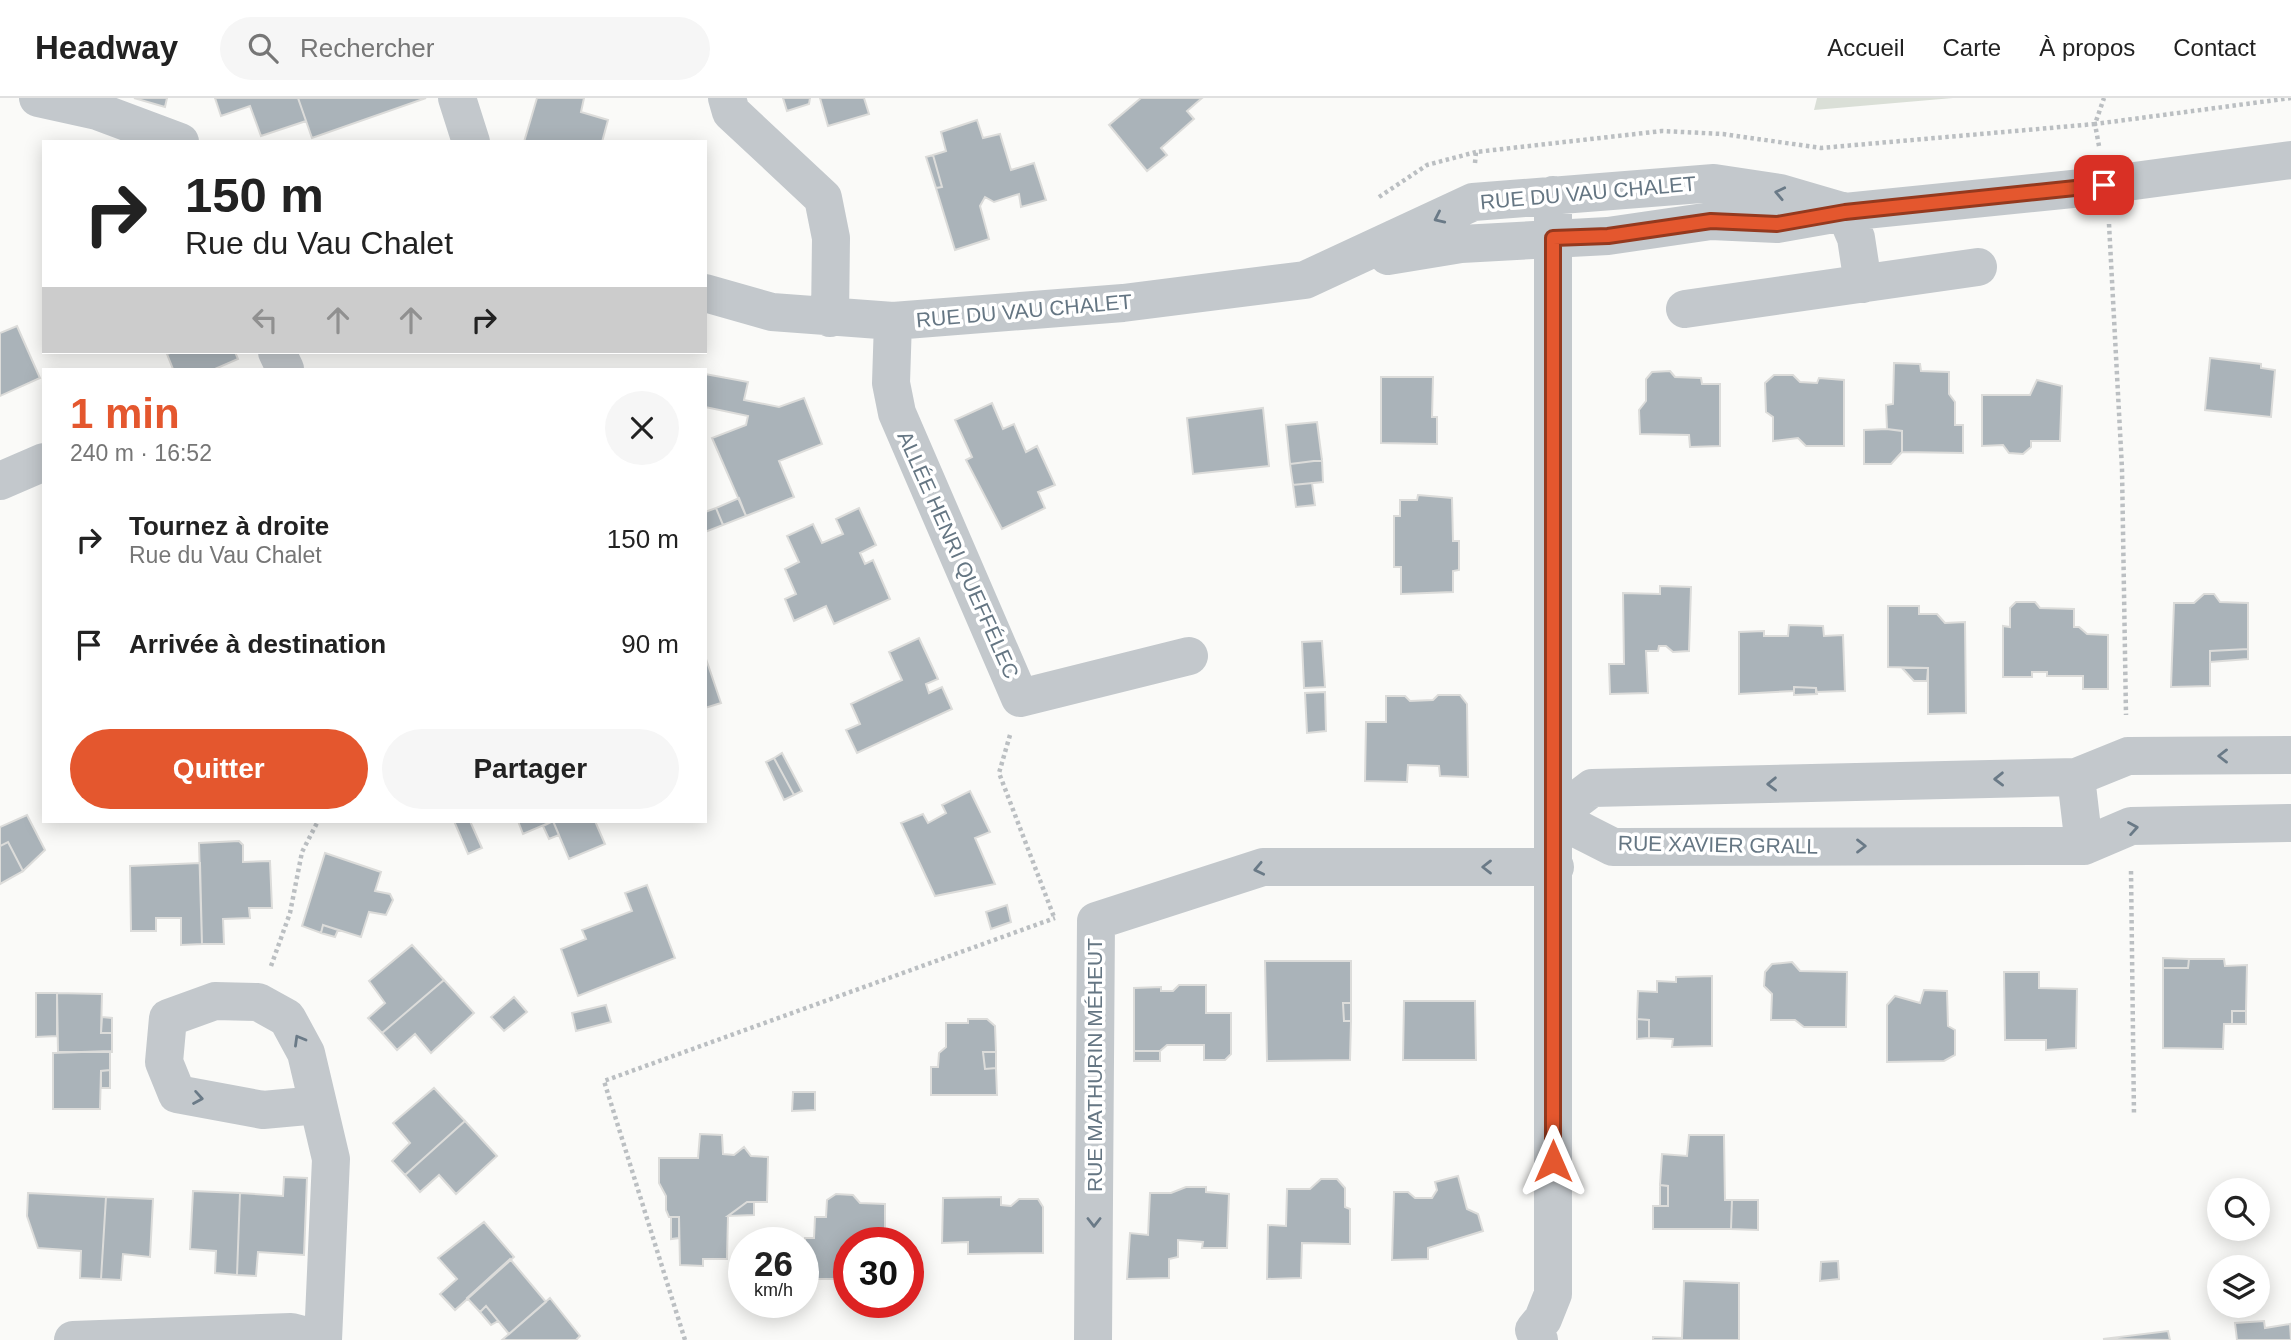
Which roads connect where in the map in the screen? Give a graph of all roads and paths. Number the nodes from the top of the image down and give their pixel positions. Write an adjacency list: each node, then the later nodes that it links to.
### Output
1 (457, 98): 8 (street)
2 (727, 98): 19 (street)
3 (2104, 98): 6 (path)
4 (2291, 98): 6 (path)
5 (57, 101): 7 (street)
6 (2095, 124): 10 (path)
7 (175, 140)
8 (470, 140)
9 (2291, 160): 10 (street, RUE DU VAU CHALET)
10 (2104, 185): 12 (street, RUE DU VAU CHALET); 26 (path)
11 (1553, 195): 12 (street, RUE DU VAU CHALET, one-way to 11); 13 (street); 14 (street, RUE DU VAU CHALET, one-way to 14)
12 (1845, 212): 13 (street, RUE DU VAU CHALET); 16 (street)
13 (1553, 238): 14 (street, RUE DU VAU CHALET); 28 (street)
14 (1342, 264): 20 (street, RUE DU VAU CHALET)
15 (1978, 267): 16 (street)
16 (1863, 284): 18 (street)
17 (707, 294): 19 (street, RUE DU VAU CHALET)
18 (1685, 309)
19 (830, 318): 20 (street, RUE DU VAU CHALET)
20 (893, 321): 24 (street, ALLÉE HENRI QUEFFÉLEC)
21 (42, 463): 22 (street)
22 (0, 481)
23 (1189, 656): 24 (street, ALLÉE HENRI QUEFFÉLEC)
24 (1020, 698): 34 (path)
25 (2291, 755): 26 (street, one-way to 26)
26 (2128, 756): 27 (street)
27 (2076, 777): 28 (street, one-way to 28); 32 (street)
28 (1555, 817): 32 (street, RUE XAVIER GRALL, one-way to 32); 33 (street)
29 (2291, 822): 31 (street, RUE XAVIER GRALL, one-way to 29)
30 (317, 823): 36 (path)
31 (2131, 826): 32 (street, RUE XAVIER GRALL); 38 (path)
32 (2084, 846)
33 (1555, 867): 35 (street, RUE MATHURIN MÉHEUT, one-way to 35); 39 (street)
34 (1055, 918): 35 (path); 42 (path)
35 (1096, 921): 43 (street, RUE MATHURIN MÉHEUT, one-way to 43)
36 (258, 1002): 37 (street, one-way to 36); 37 (street, one-way to 37)
37 (318, 1105): 41 (street)
38 (2134, 1115)
39 (1531, 1337)
40 (72, 1340): 41 (street)
41 (323, 1340)
42 (685, 1340)
43 (1093, 1340)

